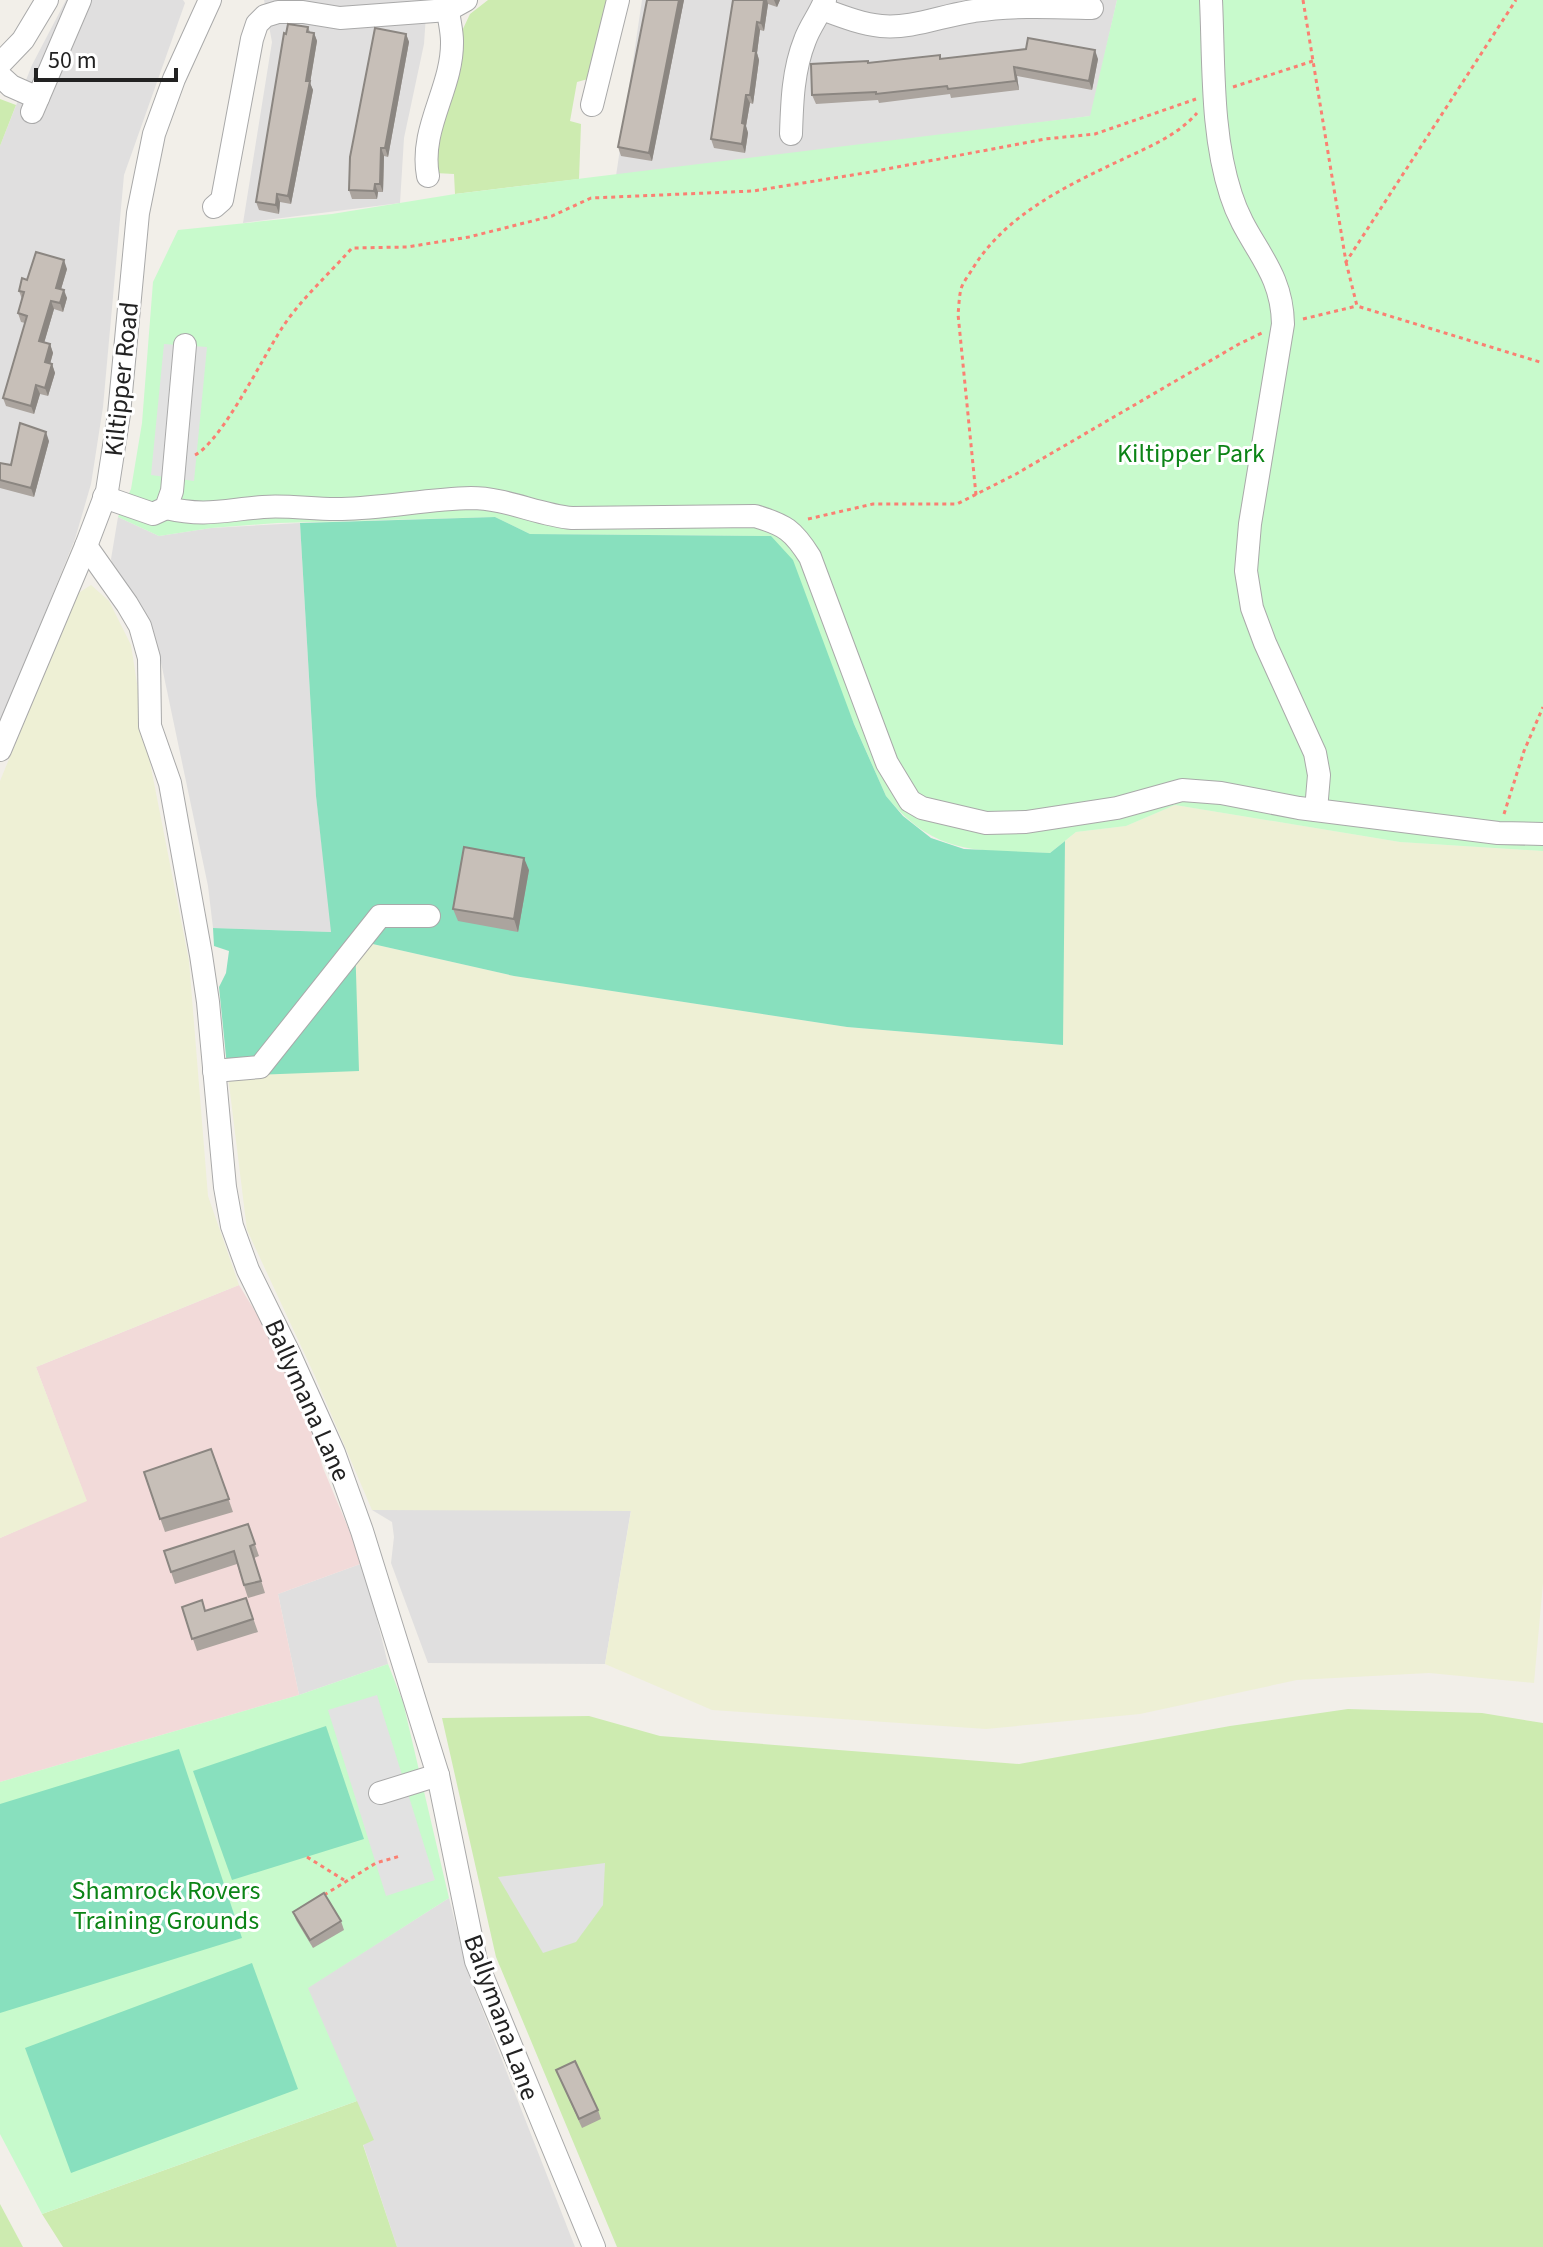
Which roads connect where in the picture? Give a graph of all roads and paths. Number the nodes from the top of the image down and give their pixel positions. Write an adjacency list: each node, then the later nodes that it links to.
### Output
1 (47, 0): 12 (street)
2 (80, 0): 13 (street)
3 (210, 0): 26 (street, Kiltipper Road)
4 (618, 0): 15 (street)
5 (1211, 0): 14 (street)
6 (1303, 0): 11 (path)
7 (1516, 0): 19 (path)
8 (823, 4): 10 (street); 16 (street)
9 (457, 5): 17 (street); 18 (street)
10 (1092, 8)
11 (1313, 61): 14 (path); 19 (path)
12 (0, 64)
13 (0, 76)
14 (1215, 93): 21 (street); 24 (path); 25 (path)
15 (592, 105)
16 (791, 134)
17 (428, 176)
18 (214, 207)
19 (1346, 262): 20 (path)
20 (1357, 306): 21 (path); 23 (path)
21 (1283, 324): 25 (path); 32 (street)
22 (185, 345): 24 (street)
23 (1543, 363)
24 (175, 454): 27 (street)
25 (976, 495): 28 (path)
26 (104, 497): 27 (street); 29 (street, Kiltipper Road)
27 (166, 508): 28 (street)
28 (783, 525): 32 (street)
29 (86, 546): 31 (street, Kiltipper Road); 36 (street, Ballymana Lane)
30 (1543, 707): 33 (path)
31 (0, 750)
32 (1316, 810): 33 (street)
33 (1498, 833): 34 (street)
34 (1543, 834)
35 (429, 916): 36 (street)
36 (214, 1071): 37 (street, Ballymana Lane)
37 (438, 1775): 38 (street); 43 (street, Ballymana Lane)
38 (380, 1793)
39 (400, 1856): 41 (path)
40 (307, 1857): 41 (path)
41 (346, 1881): 42 (path)
42 (320, 1897)
43 (594, 2247)

